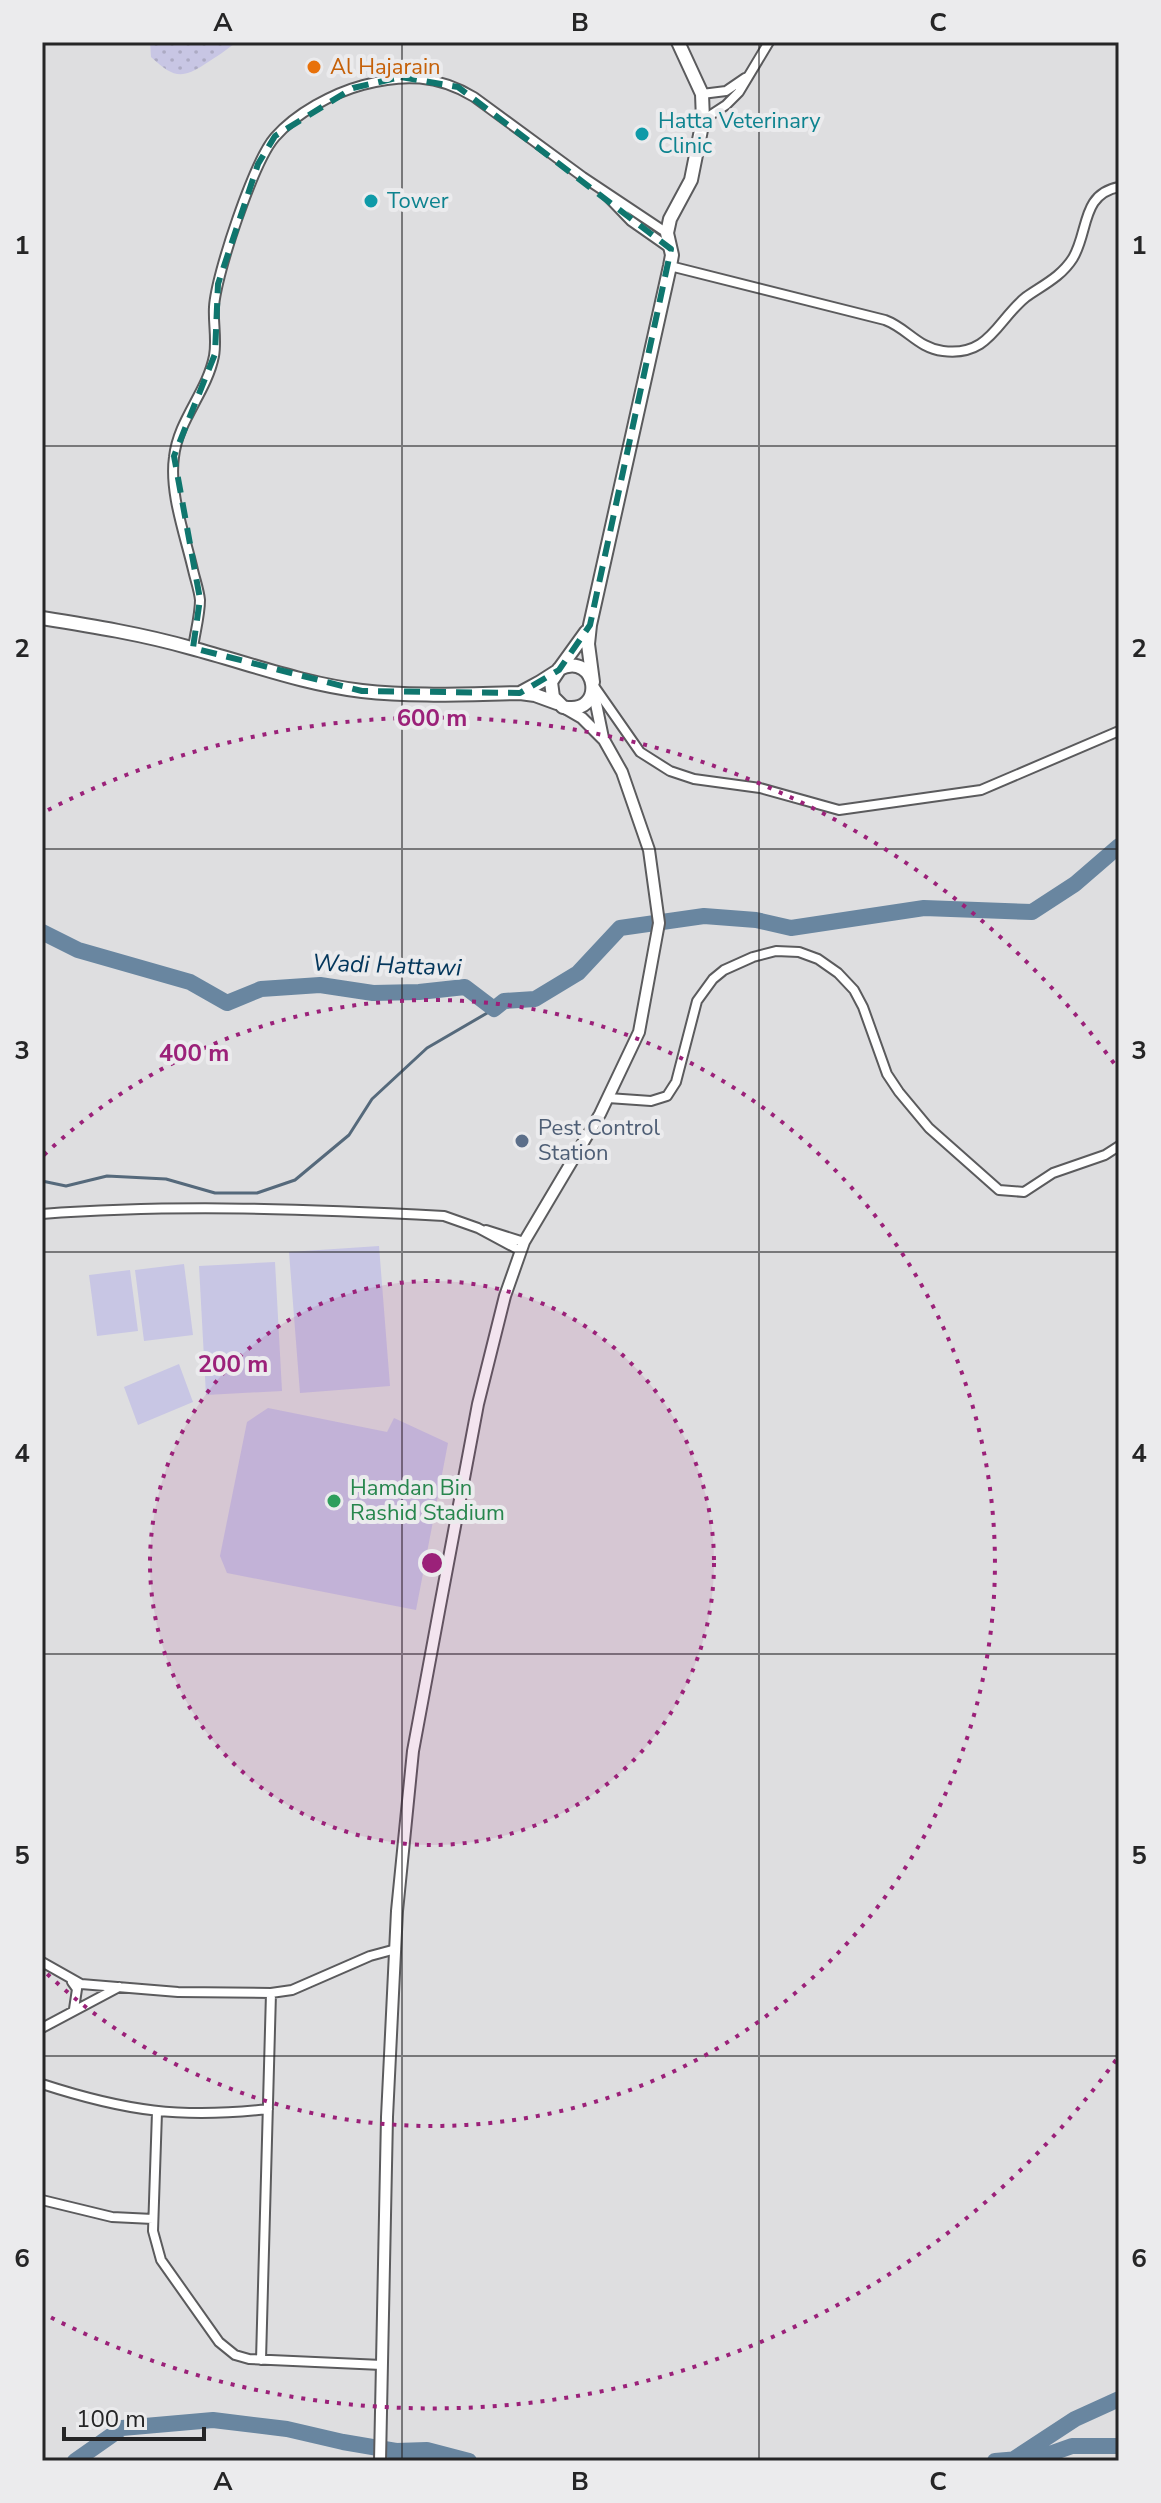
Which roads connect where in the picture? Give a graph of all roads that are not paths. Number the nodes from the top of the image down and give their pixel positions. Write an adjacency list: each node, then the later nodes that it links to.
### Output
1 (678, 42): 4 (main road)
2 (769, 42): 3 (street)
3 (748, 75): 4 (street); 5 (street)
4 (702, 94): 5 (main road)
5 (703, 120): 8 (main road)
6 (1119, 187): 10 (street)
7 (602, 190): 8 (street); 9 (street); 13 (street)
8 (667, 233): 9 (main road)
9 (671, 249): 10 (main road)
10 (670, 266): 12 (main road)
11 (42, 618): 13 (main road)
12 (590, 625): 14 (main road); 15 (main road)
13 (193, 648): 16 (main road)
14 (559, 670): 15 (main road); 16 (main road); 17 (main road)
15 (593, 686): 17 (main road); 18 (street); 19 (street)
16 (520, 693): 17 (main road)
17 (560, 705): 19 (street)
18 (1119, 731)
19 (604, 740): 20 (street)
20 (608, 1098): 21 (street); 23 (street)
21 (1119, 1146)
22 (42, 1214): 23 (street)
23 (522, 1246): 24 (street)
24 (396, 1949): 28 (street); 37 (street)
25 (42, 1962): 26 (street)
26 (70, 1978): 27 (street); 29 (street)
27 (119, 1987): 28 (street); 29 (street)
28 (271, 1993): 32 (street)
29 (74, 2009): 30 (street)
30 (42, 2028)
31 (42, 2084): 33 (street)
32 (268, 2109): 33 (street); 36 (street)
33 (157, 2112): 35 (street)
34 (42, 2200): 35 (street)
35 (153, 2219): 36 (street)
36 (261, 2360): 37 (street)
37 (382, 2365): 38 (street)
38 (380, 2461)

